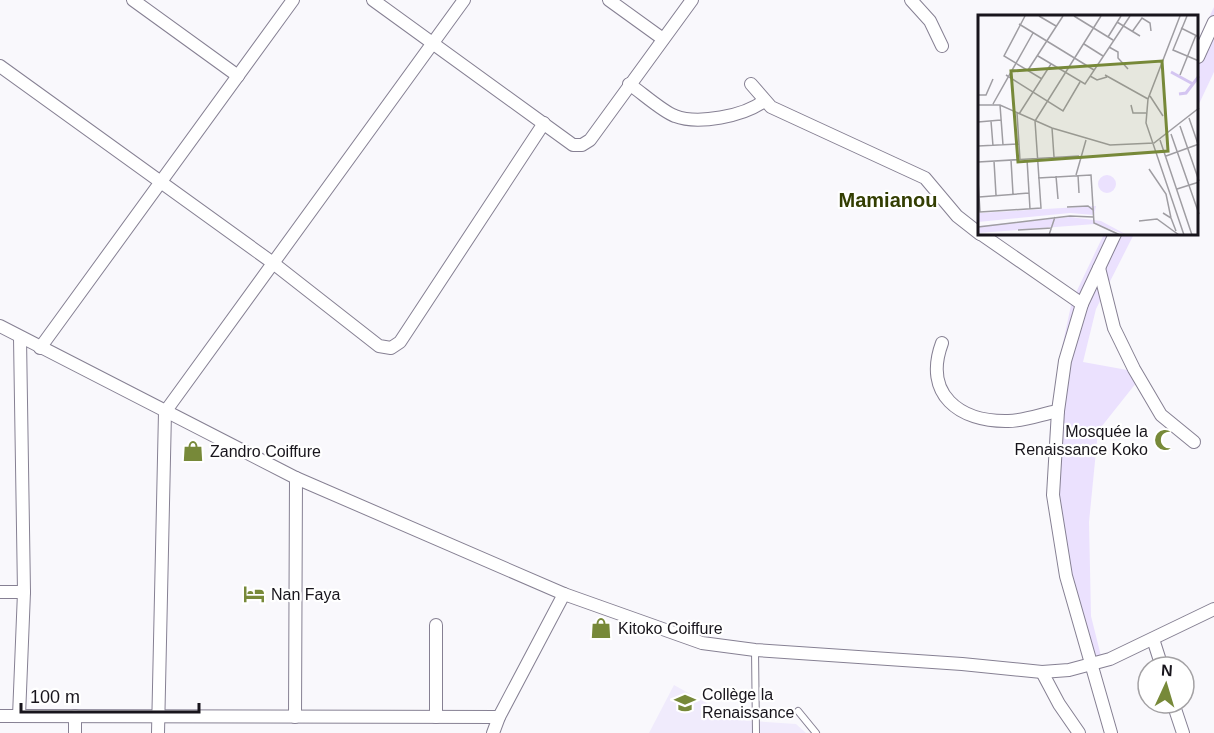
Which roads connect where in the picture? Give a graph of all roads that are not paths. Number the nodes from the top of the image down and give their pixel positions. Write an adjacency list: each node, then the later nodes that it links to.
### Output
1 (293, 0): 14 (street)
2 (373, 0): 10 (street)
3 (464, 0): 10 (street)
4 (609, 0): 9 (street)
5 (692, 0): 9 (street)
6 (911, 0): 11 (street)
7 (137, 1): 14 (street)
8 (1214, 22): 12 (street)
9 (663, 39): 15 (street)
10 (433, 43): 18 (street); 23 (street)
11 (942, 46)
12 (1199, 53)
13 (0, 66): 19 (street)
14 (238, 76): 19 (street)
15 (629, 84): 17 (street); 18 (street)
16 (751, 84): 17 (street)
17 (764, 101): 20 (street)
18 (544, 123): 23 (street)
19 (161, 182): 23 (street); 29 (street)
20 (978, 232)
21 (983, 236): 25 (street)
22 (1114, 236): 24 (street)
23 (273, 263): 31 (street)
24 (1099, 268): 25 (street); 32 (street)
25 (1082, 304): 30 (street)
26 (0, 326): 27 (street)
27 (20, 338): 29 (street); 35 (street)
28 (942, 343): 30 (street)
29 (40, 348): 31 (street)
30 (1058, 411): 42 (street)
31 (165, 412): 33 (street); 49 (street)
32 (1194, 442)
33 (296, 478): 36 (street); 50 (street)
34 (0, 592): 35 (street)
35 (24, 592): 47 (street)
36 (564, 594): 40 (street); 52 (street)
37 (1214, 609): 39 (street)
38 (436, 626): 51 (street)
39 (1153, 639): 41 (street); 42 (street)
40 (755, 650): 43 (street); 56 (lane)
41 (1158, 655)
42 (1092, 663): 43 (street); 59 (street)
43 (1042, 672): 58 (street)
44 (798, 711): 57 (lane)
45 (1177, 715): 60 (street)
46 (0, 716): 47 (street)
47 (19, 716): 48 (street)
48 (75, 716): 49 (street); 53 (street)
49 (158, 716): 50 (street); 54 (street)
50 (295, 717): 51 (street)
51 (436, 717): 52 (street)
52 (499, 717): 55 (street)
53 (75, 733)
54 (158, 733)
55 (493, 733)
56 (756, 733)
57 (816, 733)
58 (1079, 733)
59 (1111, 733)
60 (1183, 733)

